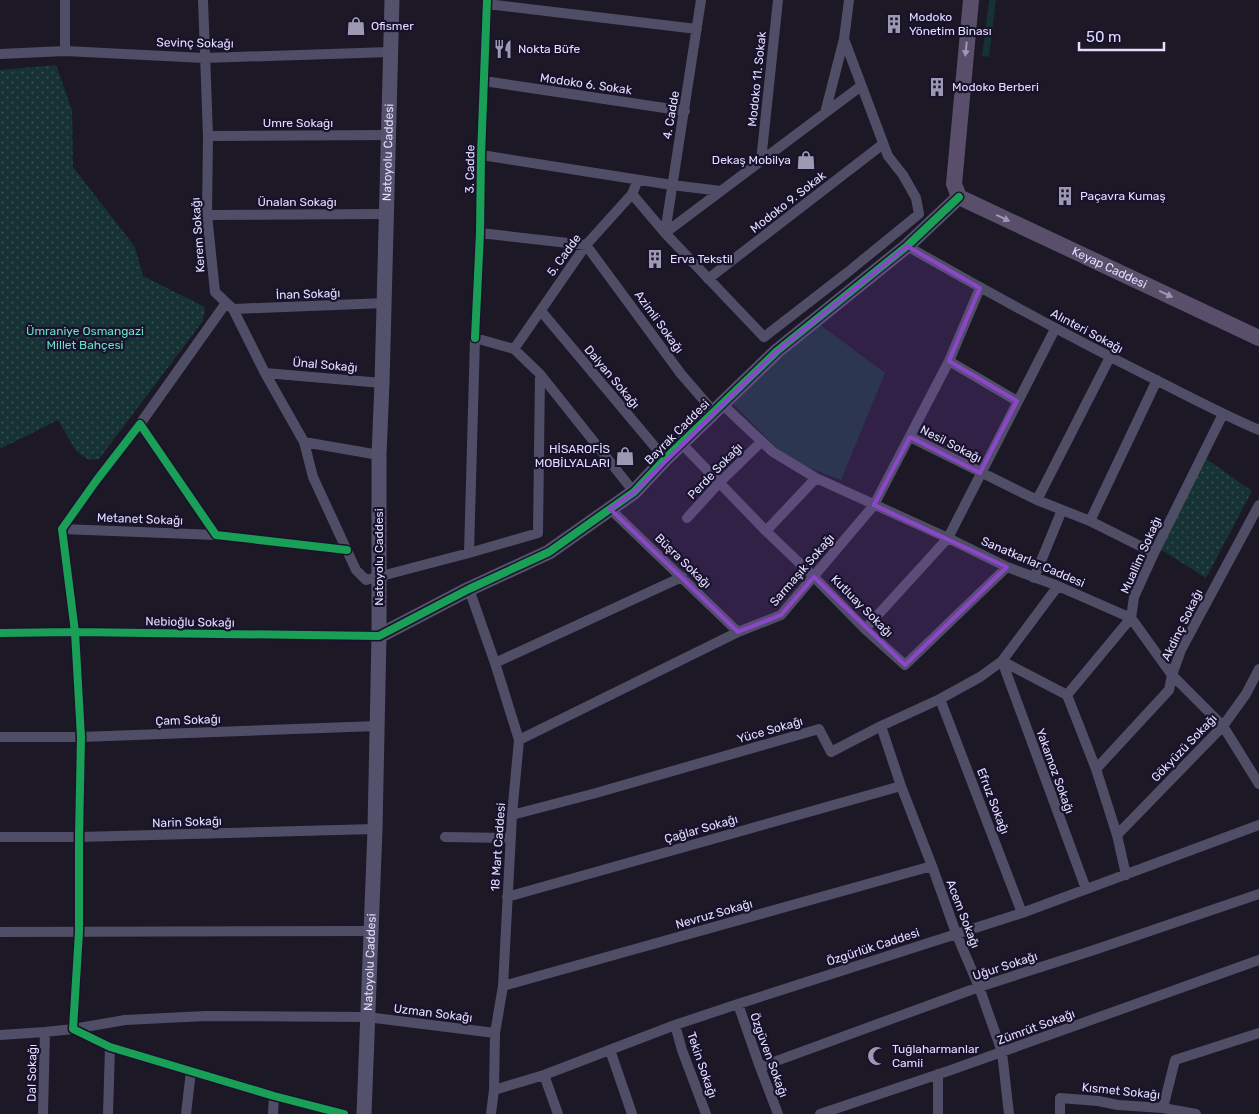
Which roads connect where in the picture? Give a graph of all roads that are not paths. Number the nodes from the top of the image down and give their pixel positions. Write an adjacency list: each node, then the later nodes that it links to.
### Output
1 (65, 0): 11 (street)
2 (203, 0): 14 (street, Kerem Sokağı)
3 (392, 0): 12 (main road, Natoyolu Caddesi)
4 (701, 0): 9 (street, 4. Cadde)
5 (778, 0): 23 (street, Modoko 11. Sokak)
6 (849, 0): 10 (street)
7 (971, 0): 28 (main road, one-way to 28)
8 (487, 2): 9 (street); 15 (street, 3. Cadde)
9 (697, 29): 17 (street, 4. Cadde)
10 (844, 39): 16 (street); 18 (street)
11 (65, 51): 13 (street, Sevinç Sokağı); 14 (street, Sevinç Sokağı)
12 (390, 52): 14 (street, Sevinç Sokağı); 19 (main road, Natoyolu Caddesi)
13 (0, 54)
14 (204, 58): 20 (street, Kerem Sokağı)
15 (484, 81): 17 (street, Modoko 6. Sokak); 22 (street, 3. Cadde)
16 (861, 86): 18 (street); 21 (street)
17 (685, 111): 25 (street, 4. Cadde)
18 (825, 113): 23 (street)
19 (388, 135): 20 (street, Umre Sokağı); 29 (main road, Natoyolu Caddesi)
20 (208, 136): 30 (street, Kerem Sokağı)
21 (883, 144): 35 (street, Modoko 9. Sokak); 35 (street)
22 (481, 155): 24 (street); 31 (street, 3. Cadde)
23 (761, 161): 26 (street)
24 (638, 180): 25 (street); 27 (street, 5. Cadde)
25 (672, 185): 26 (street); 32 (street, 4. Cadde)
26 (721, 191): 32 (street)
27 (632, 194): 32 (street); 33 (street, 5. Cadde)
28 (959, 197): 34 (main road, Bayrak Caddesi); 42 (main road, Keyap Caddesi, one-way to 42)
29 (386, 214): 30 (street, Ünalan Sokağı); 37 (main road, Natoyolu Caddesi)
30 (207, 215): 38 (street, Kerem Sokağı)
31 (480, 233): 33 (street); 41 (street, 3. Cadde)
32 (665, 233): 35 (street)
33 (586, 245): 39 (street, 5. Cadde); 51 (street, Azimli Sokağı)
34 (907, 246): 36 (street, Alınteri Sokağı); 51 (main road, Bayrak Caddesi)
35 (708, 279)
36 (980, 288): 40 (street, Alınteri Sokağı); 45 (street, Sarmaşık Sokağı)
37 (385, 303): 38 (street, İnan Sokağı); 49 (main road, Natoyolu Caddesi)
38 (230, 306): 46 (street, Kerem Sokağı); 53 (street)
39 (541, 311): 43 (street, 5. Cadde); 60 (street, Dalyan Sokağı)
40 (1055, 328): 44 (street, Alınteri Sokağı); 50 (street)
41 (475, 338): 43 (street); 78 (street, 3. Cadde)
42 (1259, 338)
43 (514, 349): 47 (street)
44 (1110, 357): 48 (street, Alınteri Sokağı); 65 (street)
45 (949, 362): 50 (street); 55 (street, Sarmaşık Sokağı)
46 (265, 372): 49 (street, Ünal Sokağı); 56 (street, Kerem Sokağı)
47 (540, 374): 64 (street); 78 (street)
48 (1157, 380): 52 (street, Alınteri Sokağı); 71 (street)
49 (382, 383): 59 (main road, Natoyolu Caddesi)
50 (1017, 401): 61 (street)
51 (718, 408): 57 (street, Sanatkarlar Caddesi); 58 (main road, Bayrak Caddesi)
52 (1223, 414): 54 (street, Alınteri Sokağı); 77 (street, Muallim Sokağı)
53 (140, 424): 72 (street); 74 (street)
54 (1259, 430)
55 (910, 437): 61 (street, Nesil Sokağı); 66 (street, Sarmaşık Sokağı)
56 (304, 442): 59 (street); 76 (street, Kerem Sokağı)
57 (761, 442): 62 (street, Sanatkarlar Caddesi); 63 (street, Perde Sokağı)
58 (681, 443): 60 (main road, Bayrak Caddesi); 63 (street, Kutluay Sokağı)
59 (378, 454): 80 (main road, Natoyolu Caddesi)
60 (665, 459): 64 (main road, Bayrak Caddesi)
61 (980, 473): 65 (street, Nesil Sokağı); 75 (street)
62 (816, 478): 66 (street, Sanatkarlar Caddesi); 73 (street)
63 (720, 483): 70 (street, Perde Sokağı); 73 (street, Kutluay Sokağı)
64 (634, 492): 68 (main road, Bayrak Caddesi)
65 (1037, 500): 69 (street, Nesil Sokağı)
66 (874, 505): 75 (street, Sanatkarlar Caddesi); 82 (street, Sarmaşık Sokağı)
67 (1259, 505): 95 (street, Akdinç Sokağı)
68 (610, 509): 81 (street, Büşra Sokağı); 85 (main road, Bayrak Caddesi)
69 (1062, 510): 71 (street, Nesil Sokağı); 83 (street)
70 (687, 518)
71 (1090, 521): 77 (street, Nesil Sokağı)
72 (62, 528): 74 (street, Metanet Sokağı); 88 (street)
73 (766, 531): 82 (street, Kutluay Sokağı)
74 (216, 534): 76 (street, Metanet Sokağı)
75 (948, 538): 79 (street, Sanatkarlar Caddesi); 87 (street)
76 (346, 550): 80 (street, Kerem Sokağı)
77 (1154, 553): 86 (street, Muallim Sokağı)
78 (469, 554): 80 (street)
79 (1008, 567): 83 (street, Sanatkarlar Caddesi); 87 (street, Kutluay Sokağı)
80 (379, 577): 91 (main road, Natoyolu Caddesi)
81 (682, 577): 89 (street, Büşra Sokağı); 93 (street)
82 (814, 577): 87 (street, Kutluay Sokağı); 89 (street, Sarmaşık Sokağı)
83 (1034, 578): 84 (street, Sanatkarlar Caddesi)
84 (1058, 586): 86 (street, Sanatkarlar Caddesi); 92 (street, Yüce Sokağı)
85 (469, 589): 91 (main road, Bayrak Caddesi); 93 (street, 18 Mart Caddesi)
86 (1131, 618): 95 (street); 96 (street, Muallim Sokağı)
87 (864, 629)
88 (75, 632): 90 (street, Nebioğlu Sokağı); 91 (street, Nebioğlu Sokağı); 102 (street)
89 (738, 632): 103 (street, Sarmaşık Sokağı)
90 (0, 633)
91 (379, 636): 98 (main road, Natoyolu Caddesi)
92 (1002, 661): 96 (street); 97 (street, Yüce Sokağı); 117 (street, Yakamoz Sokağı)
93 (496, 663): 103 (street, 18 Mart Caddesi)
94 (1259, 669): 100 (street, Gökyüzü Sokağı)
95 (1172, 675): 100 (street); 104 (street, Akdinç Sokağı)
96 (1067, 695): 104 (street)
97 (940, 699): 99 (street, Yüce Sokağı); 120 (street, Efruz Sokağı)
98 (377, 726): 102 (street, Çam Sokağı); 109 (main road, Natoyolu Caddesi)
99 (881, 726): 106 (street, Acem Sokağı); 107 (street, Yüce Sokağı)
100 (1223, 726): 105 (street); 110 (street, Gökyüzü Sokağı)
101 (0, 737): 102 (street, Çam Sokağı)
102 (81, 737): 112 (street)
103 (519, 740): 107 (street, 18 Mart Caddesi)
104 (1096, 769): 110 (street)
105 (1259, 784)
106 (901, 786): 115 (street, Acem Sokağı); 119 (street, Çağlar Sokağı)
107 (512, 815): 114 (street, 18 Mart Caddesi)
108 (1259, 825): 116 (street, Özgürlük Caddesi)
109 (375, 829): 112 (street, Narin Sokağı); 121 (main road, Natoyolu Caddesi)
110 (1116, 836): 116 (street)
111 (0, 837): 112 (street, Narin Sokağı)
112 (79, 837): 123 (street)
113 (445, 837): 114 (street)
114 (511, 838): 119 (street, 18 Mart Caddesi)
115 (932, 866): 124 (street, Acem Sokağı); 126 (street, Nevruz Sokağı)
116 (1126, 874): 117 (street, Özgürlük Caddesi)
117 (1086, 889): 120 (street, Özgürlük Caddesi)
118 (1259, 894): 127 (street, Uğur Sokağı)
119 (507, 897): 126 (street, 18 Mart Caddesi)
120 (1022, 913): 124 (street, Özgürlük Caddesi)
121 (371, 931): 123 (street); 129 (main road, Natoyolu Caddesi)
122 (0, 932): 123 (street)
123 (79, 932): 131 (street)
124 (956, 933): 127 (street, Acem Sokağı); 128 (street, Özgürlük Caddesi)
125 (1259, 960): 138 (street, Zümrüt Sokağı)
126 (503, 986): 133 (street, 18 Mart Caddesi)
127 (979, 987): 138 (street, Acem Sokağı); 139 (street, Uğur Sokağı)
128 (738, 1004): 130 (street, Özgürlük Caddesi); 139 (street, Özgüven Sokağı)
129 (368, 1018): 131 (street, Uzman Sokağı); 133 (street, Uzman Sokağı); 151 (main road, Natoyolu Caddesi)
130 (675, 1025): 137 (street, Özgürlük Caddesi); 155 (street, Tekin Sokağı)
131 (73, 1029): 132 (street, Uzman Sokağı); 136 (street)
132 (46, 1032): 135 (street, Uzman Sokağı); 146 (street, Dal Sokağı)
133 (495, 1033): 143 (street, 18 Mart Caddesi)
134 (1259, 1033): 145 (street)
135 (0, 1035)
136 (110, 1047): 140 (street); 147 (street)
137 (610, 1050): 142 (street, Özgürlük Caddesi); 154 (street)
138 (1002, 1052): 141 (street, Zümrüt Sokağı); 159 (street, Acem Sokağı)
139 (760, 1067): 156 (street, Özgüven Sokağı)
140 (191, 1071): 144 (street); 148 (street)
141 (938, 1074): 157 (street, Zümrüt Sokağı); 158 (street)
142 (544, 1075): 143 (street, Özgürlük Caddesi); 153 (street)
143 (494, 1090): 152 (street, 18 Mart Caddesi)
144 (274, 1096): 149 (street); 150 (street)
145 (1163, 1108): 160 (street, Kısmet Sokağı); 161 (street, Kısmet Sokağı)
146 (44, 1114)
147 (108, 1114)
148 (186, 1114)
149 (273, 1114)
150 (344, 1114)
151 (364, 1114)
152 (491, 1114)
153 (558, 1114)
154 (632, 1114)
155 (706, 1114)
156 (778, 1114)
157 (820, 1114)
158 (938, 1114)
159 (1009, 1114)
160 (1060, 1114)
161 (1196, 1114)

